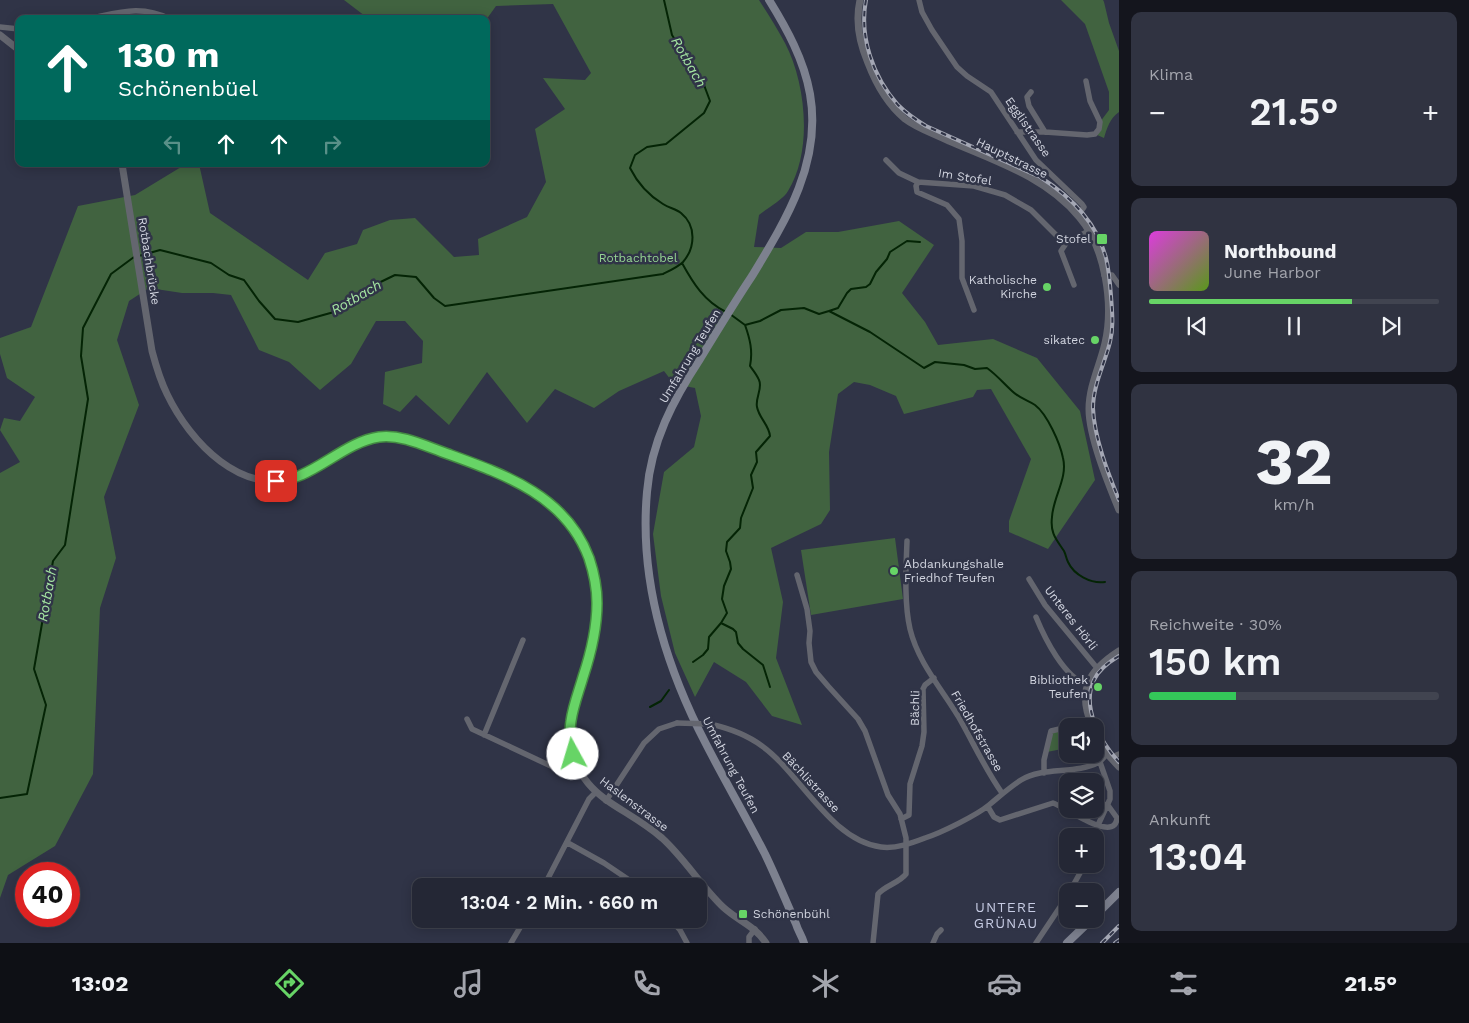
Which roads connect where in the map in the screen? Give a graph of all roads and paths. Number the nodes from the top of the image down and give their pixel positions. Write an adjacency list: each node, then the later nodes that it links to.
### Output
1 (769, 0): 64 (main road, Umfahrung Teufen)
2 (860, 0): 17 (street, Hauptstrasse)
3 (919, 0): 12 (street, Egglistrasse)
4 (108, 15): 5 (street)
5 (160, 15)
6 (0, 27): 7 (street)
7 (15, 29)
8 (0, 35): 9 (street)
9 (15, 47)
10 (1086, 81): 13 (street)
11 (1031, 92): 13 (street)
12 (1017, 132): 13 (street); 17 (street, Egglistrasse)
13 (1045, 132)
14 (886, 160): 16 (street, Im Stofel)
15 (122, 167): 24 (street, Rotbachbrücke)
16 (918, 182): 19 (street, Im Stofel); 23 (street)
17 (1078, 215): 18 (street, Hauptstrasse)
18 (1089, 231): 19 (street); 20 (street, Hauptstrasse)
19 (1067, 242): 22 (street)
20 (1104, 275): 21 (street); 25 (street, Hauptstrasse)
21 (1119, 285)
22 (1074, 286)
23 (974, 310)
24 (262, 481): 46 (street, Haslenstrasse)
25 (1119, 510)
26 (908, 541): 33 (street, Bächli)
27 (797, 575): 53 (street)
28 (1029, 579): 32 (street, Unteres Hörli)
29 (1036, 617): 34 (street)
30 (523, 640): 38 (street)
31 (1119, 651): 32 (street)
32 (1097, 668): 34 (street)
33 (934, 678): 49 (street, Friedhofstrasse); 53 (street, Bächli)
34 (1087, 685): 35 (street)
35 (1090, 718)
36 (466, 719): 38 (street)
37 (1059, 729): 47 (street)
38 (484, 735): 46 (street)
39 (1104, 750): 41 (street)
40 (1119, 754): 41 (street)
41 (1109, 756): 42 (street); 45 (street)
42 (1104, 759)
43 (1096, 763): 47 (street, Bächlistrasse)
44 (1100, 763): 51 (street)
45 (1119, 767)
46 (580, 772): 48 (street, Haslenstrasse)
47 (1044, 773): 49 (street, Bächlistrasse)
48 (596, 792): 50 (street, Haslenstrasse); 55 (street)
49 (1002, 793): 52 (street, Bächlistrasse)
50 (606, 801): 56 (street, Bächlistrasse, bridge); 66 (street, Haslenstrasse)
51 (1107, 804): 54 (street); 54 (street)
52 (988, 807): 54 (street); 56 (street, Bächlistrasse)
53 (901, 819): 56 (street)
54 (1097, 826)
55 (568, 843): 57 (street); 58 (street)
56 (905, 844): 74 (street)
57 (548, 878)
58 (626, 878)
59 (1119, 892): 60 (main road)
60 (1104, 907)
61 (1059, 908): 76 (street)
62 (520, 928): 68 (street)
63 (676, 928): 69 (street)
64 (797, 928): 72 (main road, Umfahrung Teufen); 73 (main road, Umfahrung Teufen)
65 (1083, 928): 77 (main road)
66 (755, 929): 70 (street); 71 (street, Haslenstrasse)
67 (941, 930): 75 (street)
68 (511, 943)
69 (687, 943)
70 (749, 943)
71 (766, 943)
72 (799, 943)
73 (804, 943)
74 (873, 943)
75 (933, 943)
76 (1036, 943)
77 (1068, 943)

